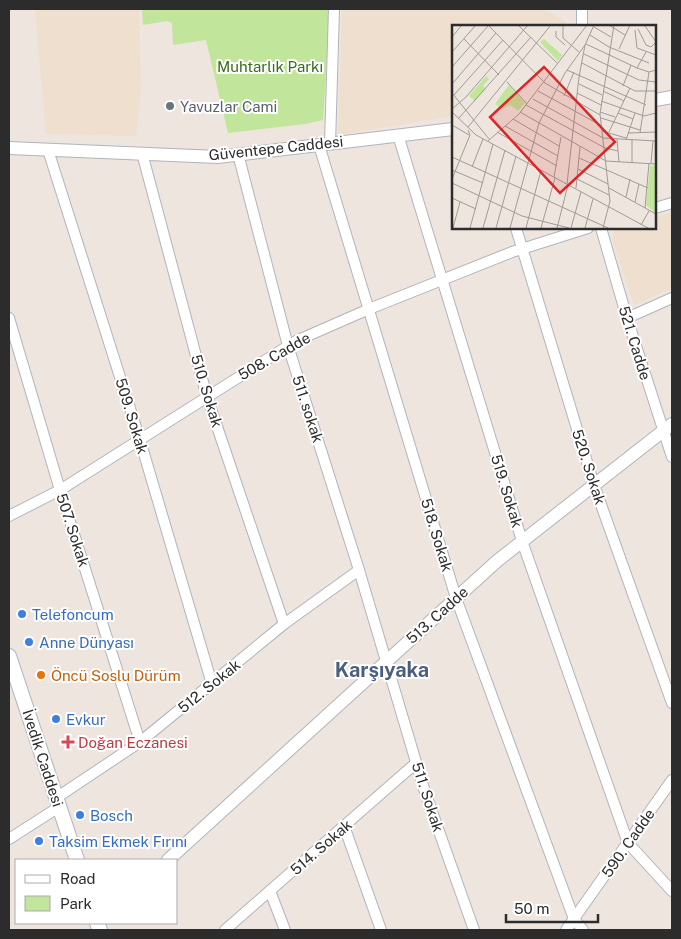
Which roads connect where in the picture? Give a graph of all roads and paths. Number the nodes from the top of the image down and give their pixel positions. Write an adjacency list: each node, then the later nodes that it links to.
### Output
1 (334, 9): 8 (street, 518. Sokak)
2 (582, 9): 3 (street)
3 (582, 25)
4 (672, 96): 5 (street)
5 (656, 100)
6 (452, 129): 7 (street, Güventepe Caddesi)
7 (398, 135): 8 (street, Güventepe Caddesi); 19 (street, 519. Sokak)
8 (325, 144): 12 (street, Güventepe Caddesi); 21 (street, 518. Sokak)
9 (9, 148): 10 (street, Güventepe Caddesi)
10 (48, 150): 11 (street, Güventepe Caddesi); 27 (street, 509. Sokak)
11 (142, 153): 12 (street, Güventepe Caddesi); 25 (street, 510. Sokak)
12 (238, 154): 24 (street, 511. sokak)
13 (672, 203): 14 (street)
14 (656, 208)
15 (516, 229): 18 (street, 520. Sokak)
16 (585, 229): 18 (street, 508. Cadde)
17 (601, 229): 23 (street, 521. Cadde)
18 (522, 249): 19 (street, 508. Cadde); 29 (street, 520. Sokak)
19 (442, 280): 21 (street, 508. Cadde); 32 (street, 519. Sokak)
20 (672, 298): 23 (street)
21 (369, 309): 24 (street, 508. Cadde); 34 (street, 518. Sokak)
22 (9, 318): 30 (street, 507. Sokak)
23 (627, 318): 26 (street, 521. Cadde)
24 (288, 346): 25 (street, 508. Cadde); 33 (street, 511. sokak)
25 (208, 397): 27 (street, 508. Cadde); 35 (street, 510. Sokak)
26 (668, 428): 28 (street, 521. Cadde); 29 (street, 513. Cadde)
27 (140, 440): 30 (street, 508. Cadde); 39 (street, 509. Sokak)
28 (672, 457)
29 (594, 485): 32 (street, 513. Cadde); 40 (street, 520. Sokak)
30 (60, 490): 31 (street, 508. Cadde); 41 (street, 507. Sokak)
31 (9, 516)
32 (522, 541): 34 (street, 513. Cadde); 47 (street, 519. Sokak)
33 (359, 570): 35 (street, 512. Sokak); 37 (street, 511. sokak)
34 (456, 598): 37 (street, 513. Cadde); 52 (street, 518. Sokak)
35 (284, 624): 39 (street, 512. Sokak)
36 (9, 656): 38 (main road, İvedik Caddesi)
37 (385, 662): 42 (street, 511. Sokak); 49 (street, 513. Cadde)
38 (11, 672): 44 (main road, İvedik Caddesi)
39 (212, 684): 41 (street, 512. Sokak)
40 (672, 703)
41 (140, 742): 44 (street, 512. Sokak)
42 (416, 763): 45 (street, 514. Sokak); 56 (street, 511. Sokak)
43 (670, 789): 47 (street, 590. Cadde)
44 (58, 803): 46 (street, 512. Sokak); 48 (main road, İvedik Caddesi)
45 (344, 826): 50 (street, 514. Sokak); 55 (street)
46 (9, 839)
47 (628, 843): 51 (street); 52 (street, 590. Cadde)
48 (76, 859)
49 (169, 859)
50 (270, 891): 53 (street, 514. Sokak); 54 (street)
51 (672, 892)
52 (574, 919): 57 (street, 590. Cadde); 58 (street, 518. Sokak)
53 (225, 930)
54 (285, 930)
55 (381, 930)
56 (474, 930)
57 (566, 930)
58 (583, 930)

